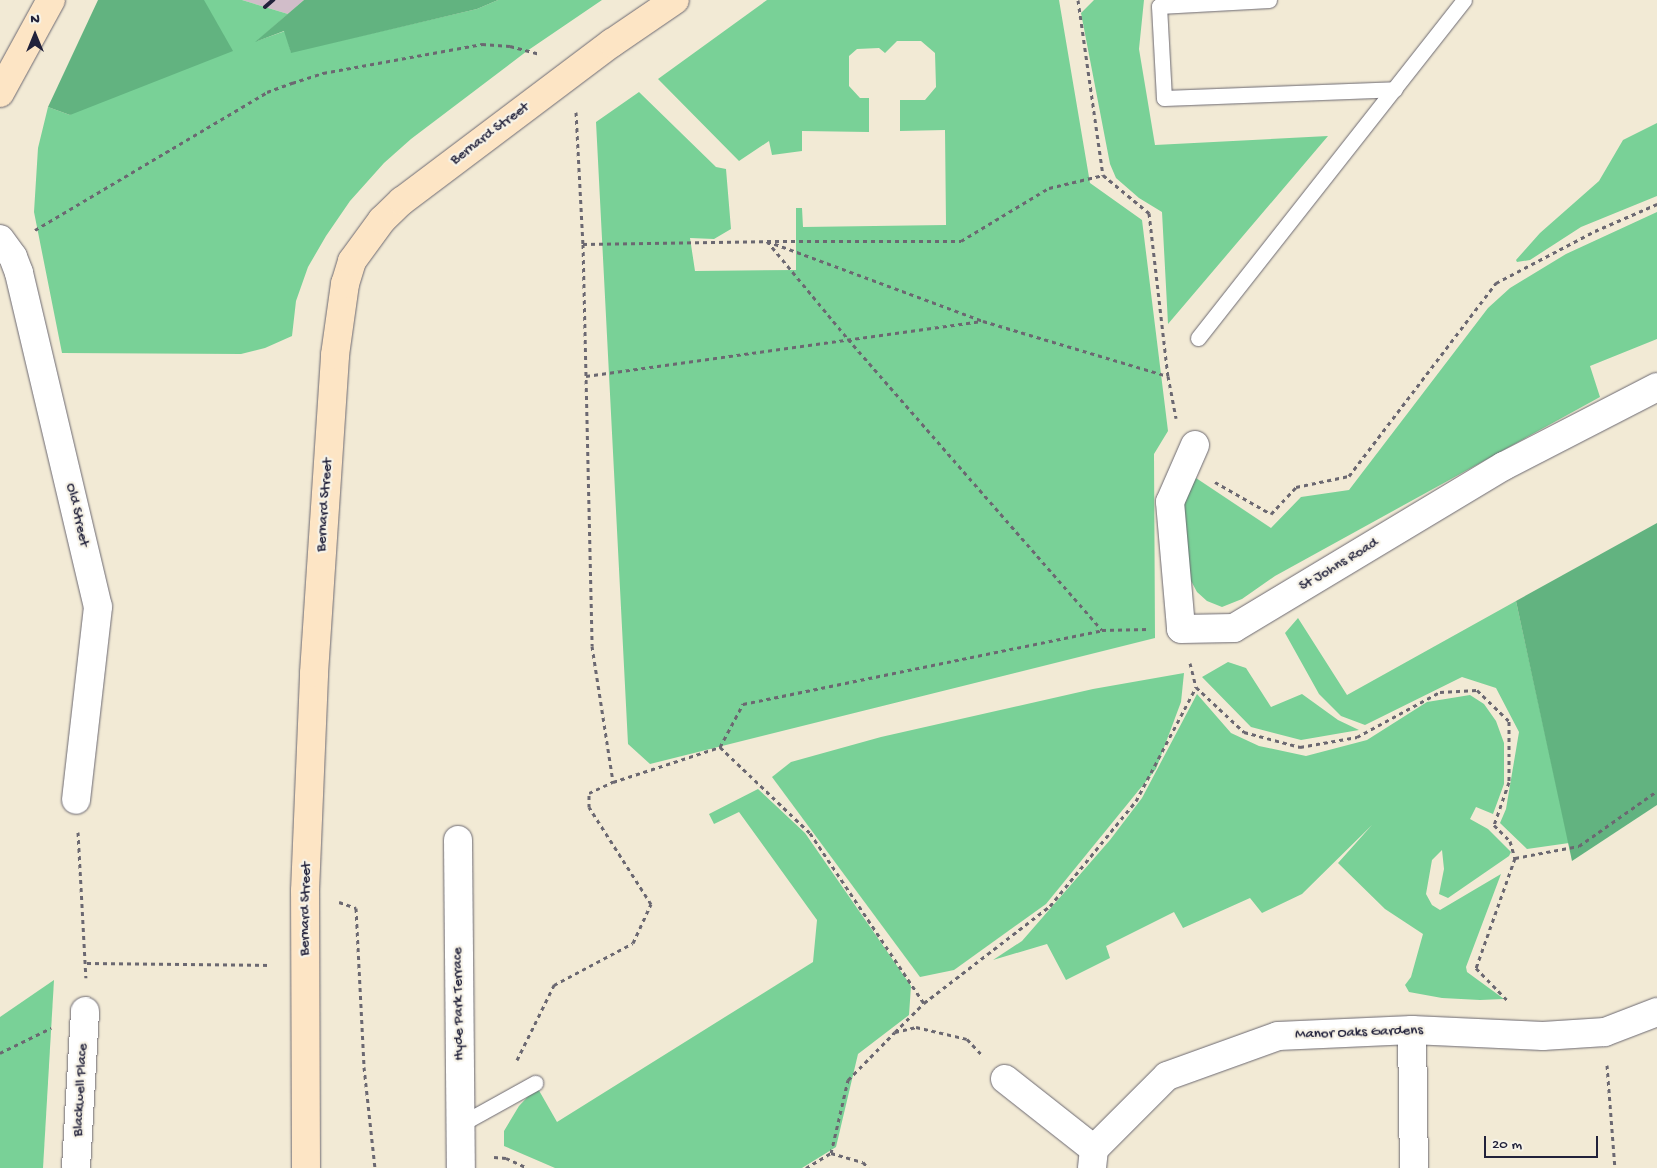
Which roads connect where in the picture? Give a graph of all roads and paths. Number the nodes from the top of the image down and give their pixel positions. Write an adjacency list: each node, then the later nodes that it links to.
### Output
1 (51, 0): 9 (main road)
2 (675, 0): 7 (main road, Bernard Street)
3 (1078, 0): 10 (path)
4 (1269, 0): 8 (lane)
5 (1464, 0): 8 (lane)
6 (542, 54): 13 (path)
7 (574, 72): 14 (path); 31 (main road, Bernard Street)
8 (1394, 89): 16 (lane)
9 (0, 93)
10 (1102, 175): 12 (path); 19 (path)
11 (1657, 204): 21 (path)
12 (767, 241): 14 (path); 15 (path); 17 (path)
13 (3, 243): 28 (street, Old Street)
14 (583, 244): 18 (path)
15 (983, 321): 17 (path); 19 (path)
16 (1198, 338)
17 (848, 340): 18 (path); 23 (path)
18 (586, 376): 26 (path)
19 (1168, 376): 21 (path)
20 (1657, 387): 22 (street, St Johns Road)
21 (1190, 455): 22 (street)
22 (1181, 629): 23 (path); 24 (path)
23 (1102, 630): 25 (path)
24 (1196, 686): 30 (path); 34 (path)
25 (720, 747): 26 (path); 34 (path)
26 (613, 782): 42 (path)
27 (1657, 791): 30 (path)
28 (76, 800): 32 (path)
29 (458, 840): 45 (street, Hyde Park Terrace)
30 (1515, 858): 40 (path)
31 (305, 891): 33 (main road, Bernard Street); 51 (path)
32 (87, 963): 33 (path); 35 (path)
33 (305, 965): 50 (main road, Bernard Street)
34 (924, 1003): 38 (path)
35 (85, 1012): 41 (path); 49 (street, Blackwell Place)
36 (1657, 1012): 39 (street, Manor Oaks Gardens)
37 (1412, 1030): 40 (street, Manor Oaks Gardens); 48 (street, Manor Oaks Gardens); 56 (street)
38 (895, 1032): 43 (path); 46 (path)
39 (1605, 1032): 40 (street, Manor Oaks Gardens); 57 (path)
40 (1543, 1036)
41 (0, 1053)
42 (515, 1062)
43 (1005, 1079): 48 (street, Manor Oaks Gardens)
44 (535, 1083): 45 (lane)
45 (461, 1124): 52 (street, Hyde Park Terrace)
46 (831, 1153): 54 (path); 55 (path)
47 (506, 1158): 53 (path)
48 (1093, 1158)
49 (76, 1168)
50 (306, 1168)
51 (375, 1168)
52 (461, 1168)
53 (527, 1168)
54 (806, 1168)
55 (868, 1168)
56 (1414, 1168)
57 (1615, 1168)

